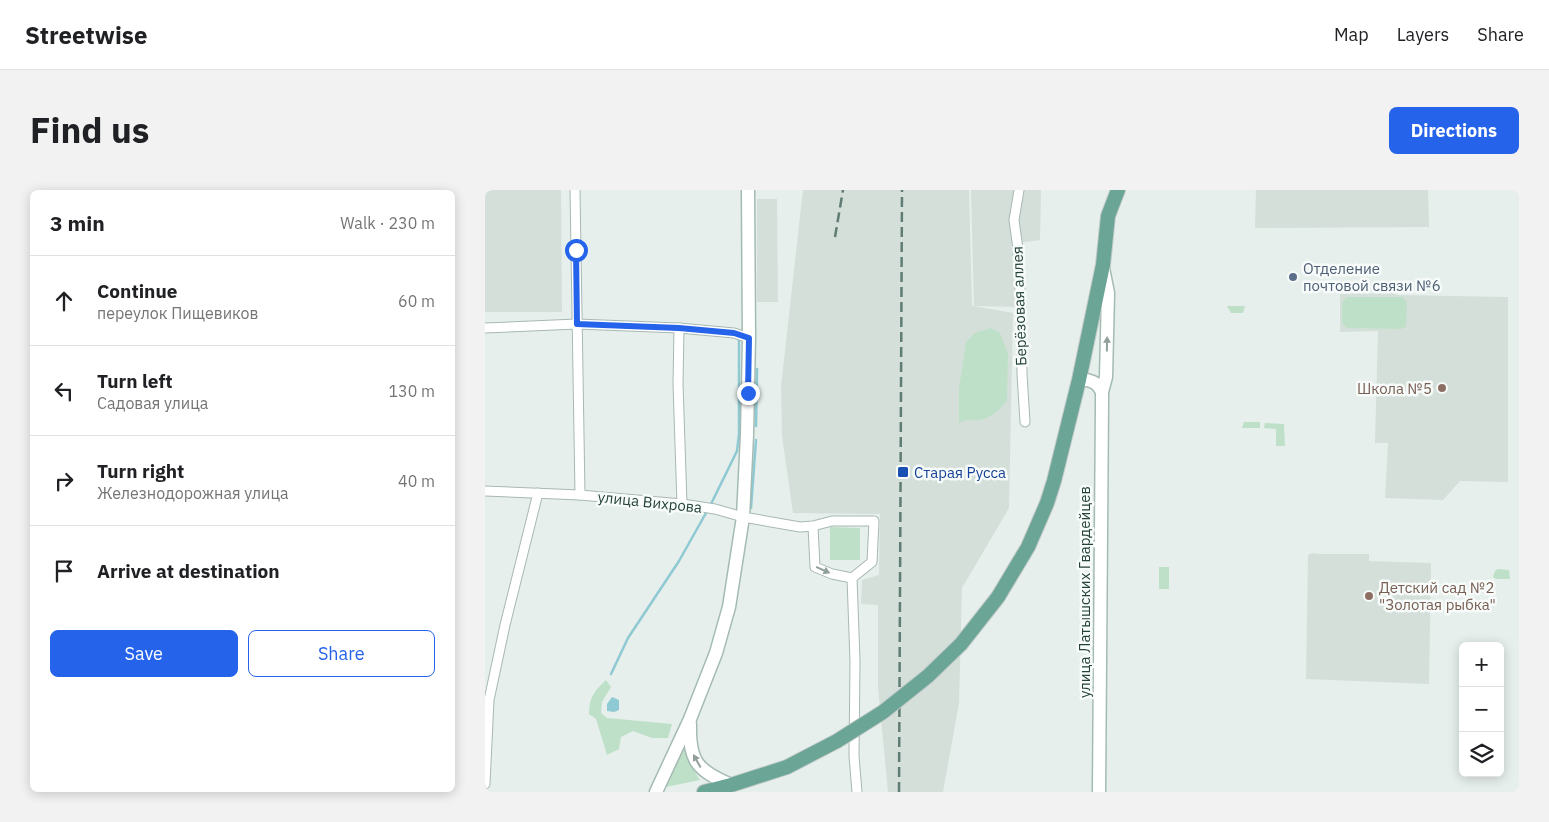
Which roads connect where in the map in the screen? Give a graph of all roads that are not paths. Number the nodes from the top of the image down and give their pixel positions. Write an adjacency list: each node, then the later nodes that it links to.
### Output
1 (575, 190): 6 (street)
2 (748, 190): 9 (street)
3 (1019, 190): 12 (street, Берёзовая аллея)
4 (1118, 190): 5 (main road)
5 (1103, 265): 10 (main road); 11 (street, улица Латышских Гвардейцев, one-way to 5)
6 (577, 324): 7 (street); 8 (street); 15 (street)
7 (485, 328)
8 (679, 328): 9 (street); 16 (street)
9 (749, 338): 17 (street)
10 (1079, 380): 11 (street); 22 (main road, bridge)
11 (1102, 392): 26 (street, улица Латышских Гвардейцев)
12 (1025, 422)
13 (485, 491): 14 (street, улица Вихрова)
14 (538, 494): 15 (street, улица Вихрова); 21 (street)
15 (580, 496): 16 (street, улица Вихрова)
16 (682, 504): 17 (street, улица Вихрова)
17 (743, 517): 18 (street, улица Вихрова); 20 (street)
18 (813, 526): 19 (street, one-way to 19); 19 (street)
19 (852, 578): 25 (street)
20 (690, 719): 22 (street, one-way to 20); 23 (street)
21 (485, 784)
22 (731, 785): 24 (main road)
23 (656, 792)
24 (704, 792)
25 (857, 792)
26 (1099, 792)

